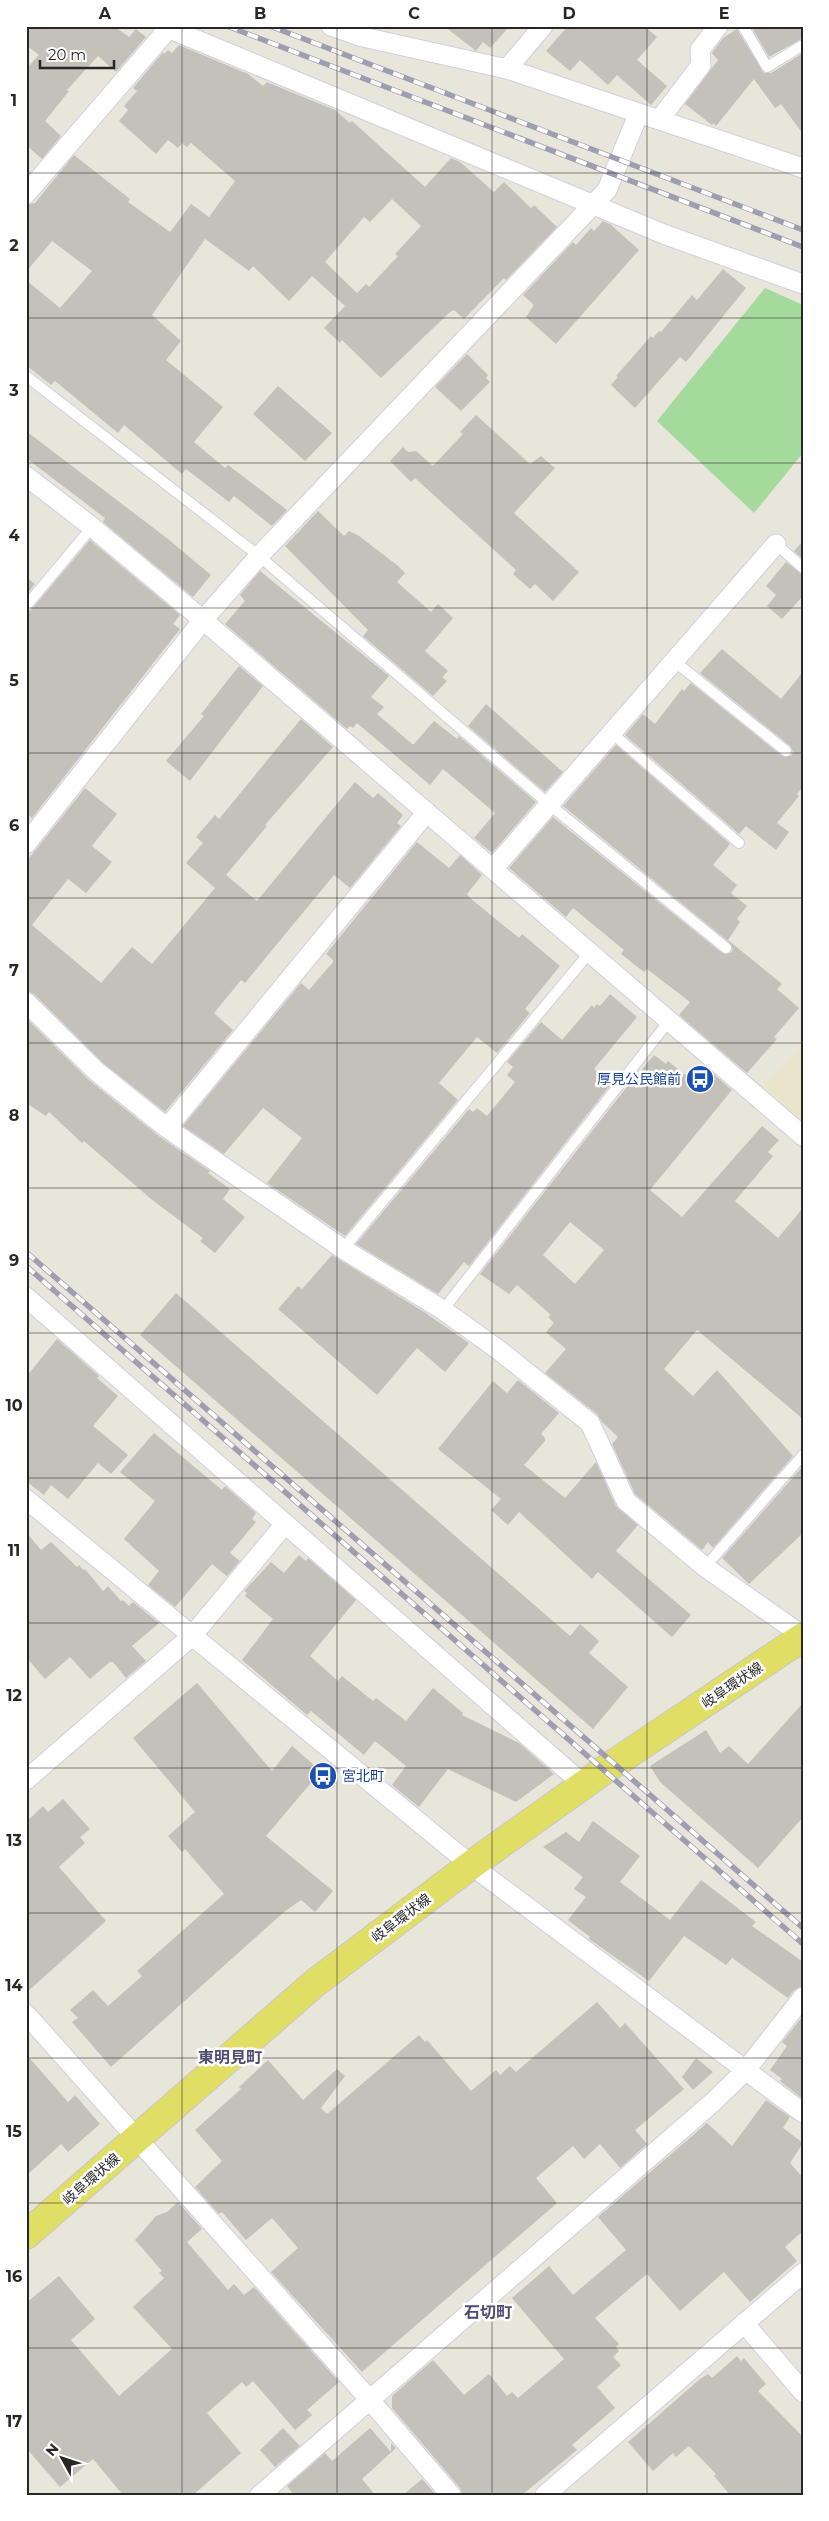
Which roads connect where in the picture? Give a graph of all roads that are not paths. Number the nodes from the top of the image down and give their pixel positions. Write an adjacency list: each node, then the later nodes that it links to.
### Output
1 (331, 26): 6 (street)
2 (543, 26): 8 (street)
3 (743, 26): 7 (lane)
4 (166, 27): 12 (street); 13 (street)
5 (717, 27): 10 (street)
6 (367, 32): 8 (street)
7 (803, 45)
8 (507, 69): 9 (street)
9 (639, 113): 10 (street); 13 (street)
10 (659, 120): 11 (street)
11 (801, 166)
12 (26, 194)
13 (595, 204): 14 (street); 19 (street)
14 (803, 284)
15 (26, 376): 19 (lane)
16 (26, 476): 17 (street)
17 (92, 527): 21 (lane); 22 (street)
18 (776, 544): 20 (lane); 23 (street)
19 (260, 556): 22 (street); 26 (lane)
20 (803, 568)
21 (26, 606)
22 (203, 620): 27 (street); 29 (street)
23 (674, 661): 24 (street); 25 (lane)
24 (612, 733): 26 (street); 28 (lane)
25 (786, 750)
26 (550, 805): 30 (street); 31 (lane)
27 (428, 812): 30 (street); 35 (street)
28 (740, 842)
29 (26, 844)
30 (494, 869): 32 (street)
31 (726, 948)
32 (590, 952): 34 (street); 37 (lane)
33 (26, 1002): 35 (street)
34 (669, 1021): 36 (street); 39 (lane)
35 (167, 1128): 37 (street)
36 (803, 1136)
37 (343, 1249): 39 (street)
38 (26, 1297): 42 (street)
39 (443, 1310): 43 (street)
40 (803, 1455): 43 (lane)
41 (26, 1499): 44 (street)
42 (284, 1524): 44 (street); 47 (street)
43 (705, 1566): 45 (street)
44 (192, 1636): 46 (street); 48 (street)
45 (803, 1636): 47 (main road, 岐阜環状線)
46 (26, 1780)
47 (584, 1785): 48 (main road, 岐阜環状線)
48 (471, 1865): 51 (street); 53 (main road, 岐阜環状線)
49 (803, 1997): 51 (street)
50 (26, 2014): 53 (street)
51 (745, 2071): 52 (street); 58 (street)
52 (803, 2113)
53 (137, 2138): 54 (main road, 岐阜環状線); 58 (street)
54 (26, 2235)
55 (803, 2272): 56 (street)
56 (744, 2323): 57 (street); 61 (street)
57 (803, 2392)
58 (369, 2399): 59 (street); 60 (street)
59 (260, 2495)
60 (451, 2495)
61 (545, 2495)

